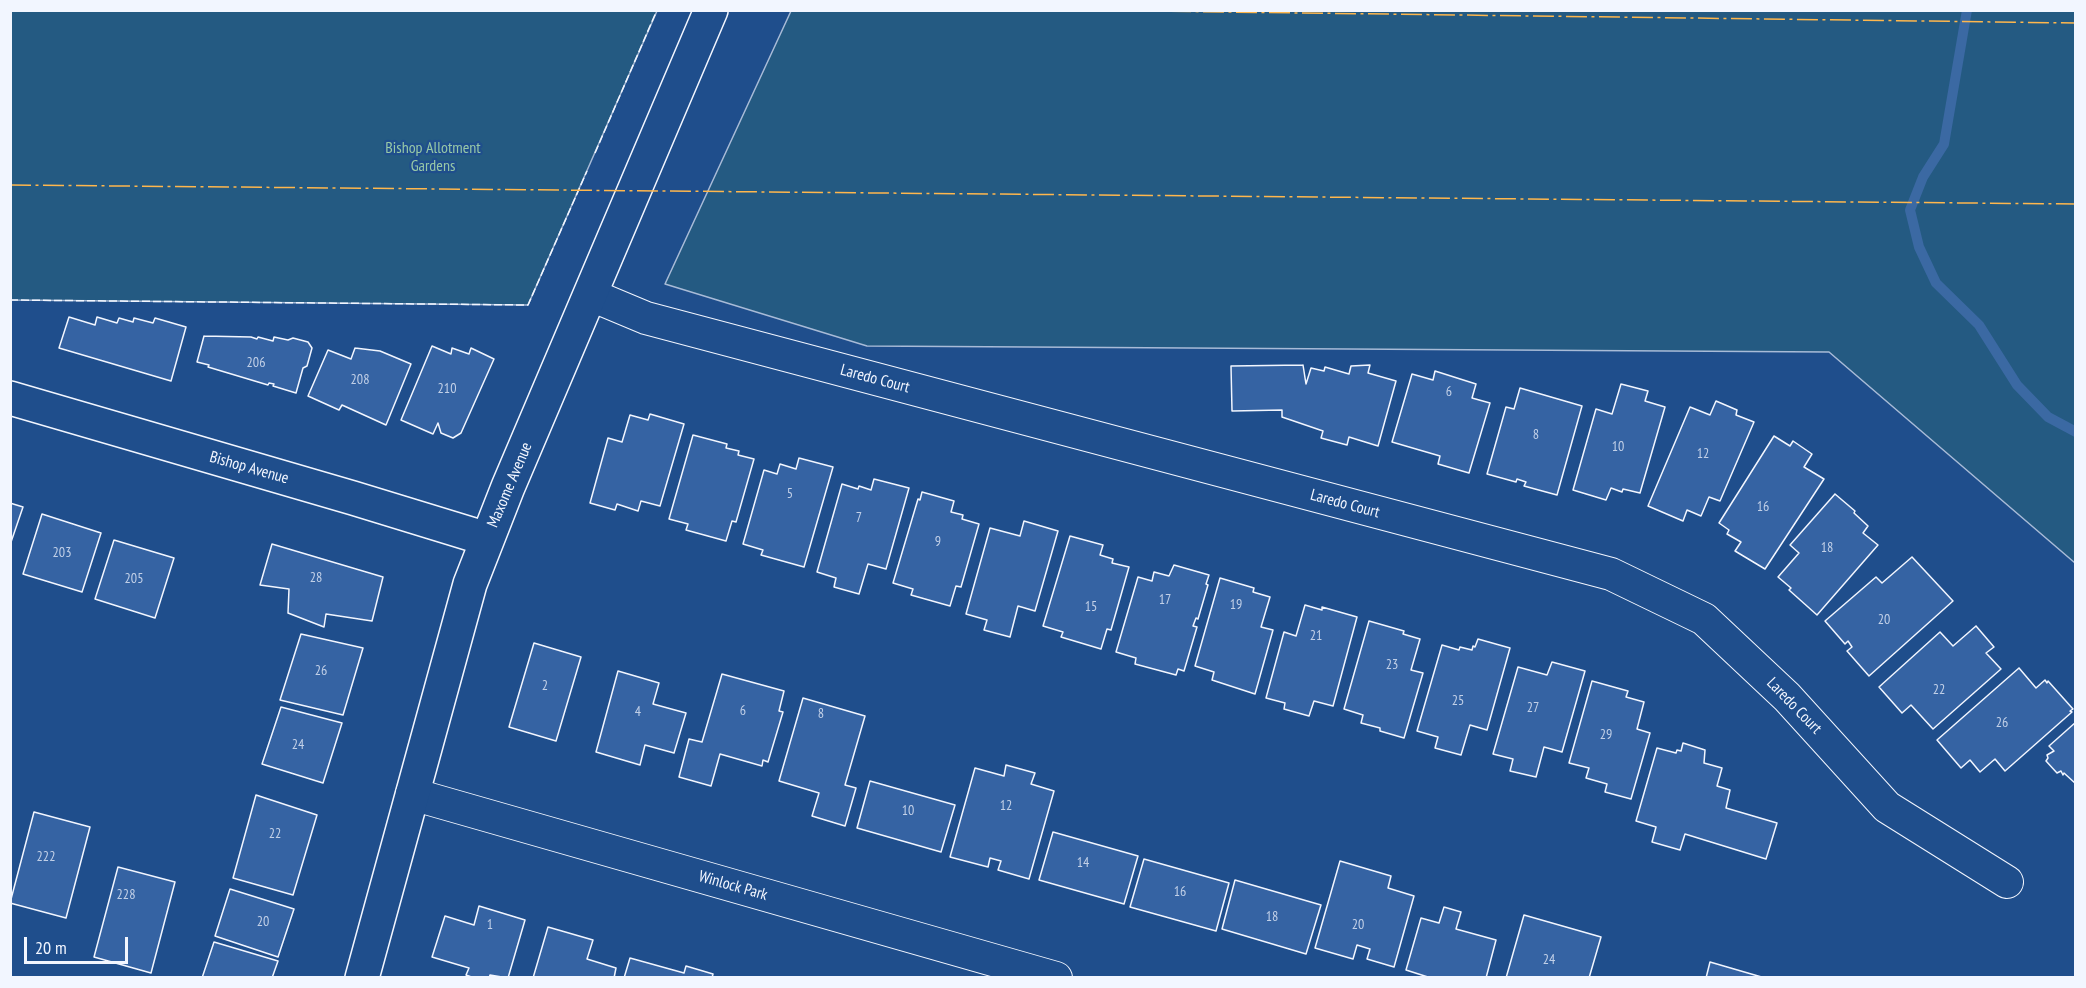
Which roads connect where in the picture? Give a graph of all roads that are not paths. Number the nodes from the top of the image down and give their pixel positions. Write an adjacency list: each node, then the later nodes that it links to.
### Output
1 (711, 10): 2 (street, Maxome Avenue)
2 (591, 295): 4 (street, Maxome Avenue); 6 (street, Laredo Court)
3 (10, 398): 4 (street, Bishop Avenue)
4 (487, 539): 5 (street, Maxome Avenue)
5 (412, 794): 7 (street, Maxome Avenue); 8 (street, Winlock Park)
6 (2007, 882)
7 (362, 978)
8 (1056, 978)

